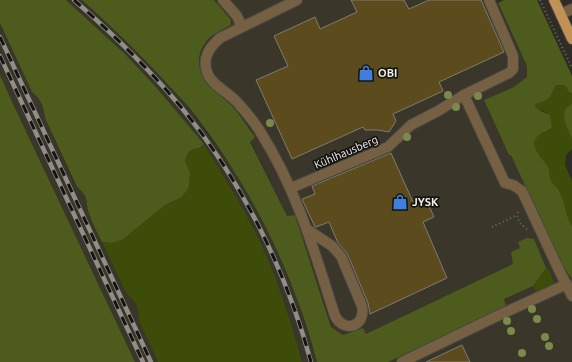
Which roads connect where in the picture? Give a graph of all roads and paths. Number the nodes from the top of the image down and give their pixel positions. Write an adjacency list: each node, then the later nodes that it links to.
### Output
1 (223, 0): 8 (street)
2 (297, 0): 8 (street)
3 (489, 0): 11 (street, Kühlhausberg)
4 (540, 0): 10 (path)
5 (554, 0): 7 (main road)
6 (572, 9): 7 (street)
7 (561, 14): 9 (main road)
8 (242, 26): 12 (street)
9 (572, 39)
10 (572, 68)
11 (464, 95): 12 (street, Kühlhausberg); 16 (street)
12 (291, 188): 15 (street)
13 (517, 215): 14 (path)
14 (492, 227)
15 (308, 230): 15 (street)
16 (567, 284): 17 (street); 18 (street)
17 (572, 296)
18 (402, 362)

